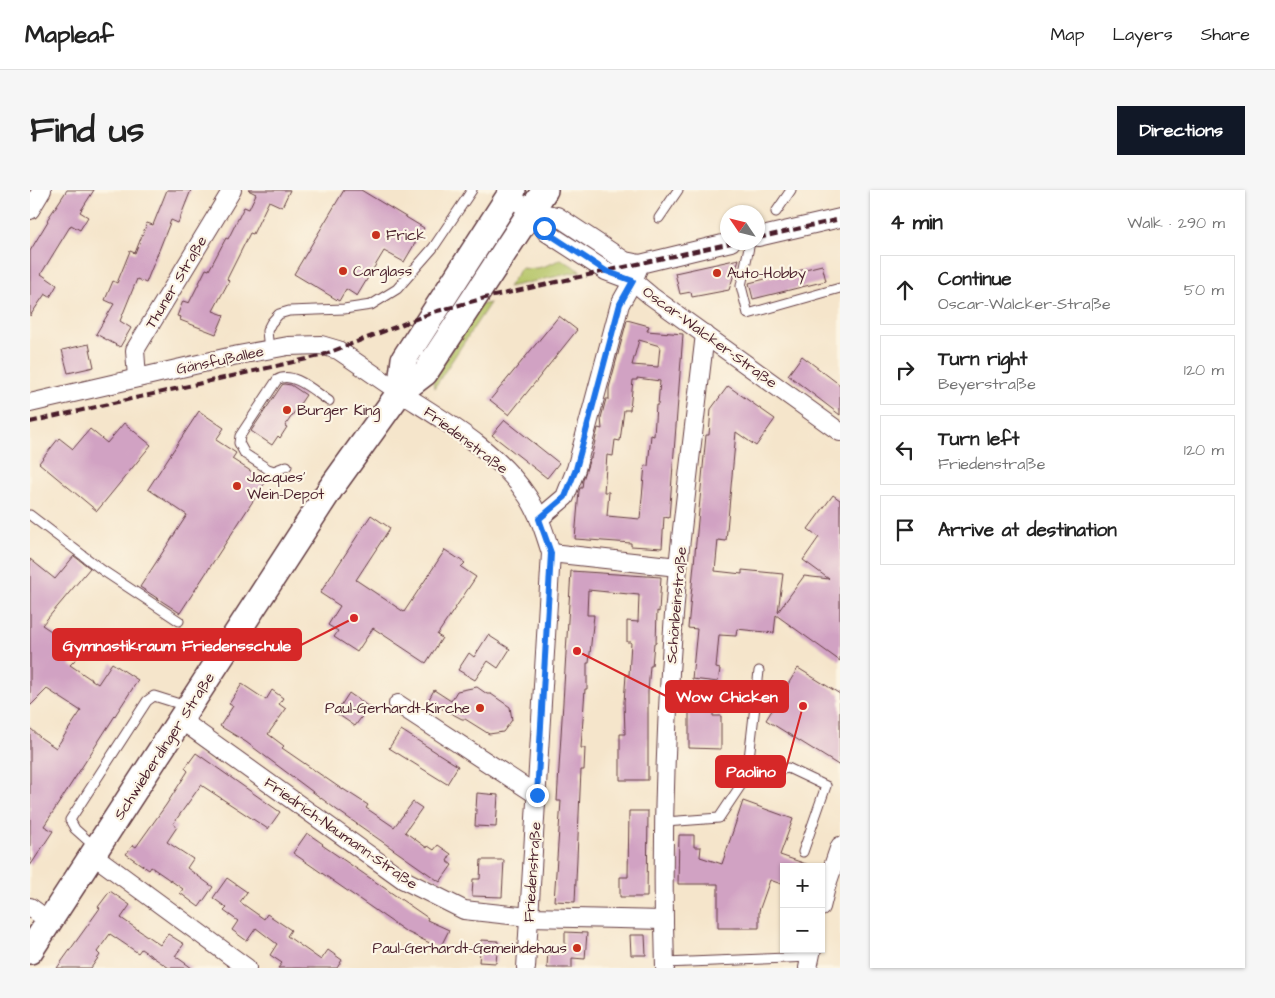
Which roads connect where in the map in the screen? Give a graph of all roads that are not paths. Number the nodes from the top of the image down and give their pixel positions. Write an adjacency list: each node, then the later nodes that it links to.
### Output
1 (42, 190): 8 (street)
2 (232, 190): 21 (street, Thuner Straße)
3 (472, 190): 20 (lane)
4 (545, 190): 9 (main road, Schwieberdinger Straße)
5 (678, 190): 11 (lane)
6 (791, 190): 10 (lane)
7 (511, 193): 9 (street, Oscar-Walcker-Straße); 22 (main road, Schwieberdinger Straße)
8 (30, 210)
9 (531, 211): 16 (street, Oscar-Walcker-Straße); 17 (street, Oscar-Walcker-Straße); 22 (main road, Schwieberdinger Straße)
10 (776, 212)
11 (660, 218)
12 (840, 218): 13 (street)
13 (765, 235)
14 (720, 245): 16 (street)
15 (748, 250): 18 (lane)
16 (640, 264): 17 (street)
17 (633, 281): 19 (street, Oscar-Walcker-Straße); 28 (street)
18 (840, 288)
19 (705, 334): 25 (street, Oscar-Walcker-Straße); 30 (street, Schönbeinstraße)
20 (269, 350): 21 (street, Gänsfußallee); 22 (street, Gänsfußallee)
21 (137, 378): 24 (street, Gänsfußallee)
22 (400, 392): 28 (street, Friedenstraße); 34 (main road, Schwieberdinger Straße)
23 (329, 401): 26 (lane)
24 (30, 403)
25 (840, 432)
26 (287, 466)
27 (30, 515): 31 (lane)
28 (539, 519): 29 (street, Friedenstraße)
29 (551, 553): 30 (street); 36 (street, Friedenstraße)
30 (678, 567): 37 (street, Schönbeinstraße)
31 (179, 621)
32 (759, 672): 35 (lane)
33 (398, 704): 36 (street)
34 (185, 713): 39 (main road, Schwieberdinger Straße); 39 (lane); 43 (street, Friedrich-Naumann-Straße)
35 (747, 776): 37 (lane); 40 (lane)
36 (537, 795): 43 (street, Friedenstraße)
37 (665, 822): 44 (street, Schönbeinstraße)
38 (840, 846): 41 (street)
39 (96, 852): 42 (main road, Schwieberdinger Straße); 48 (street)
40 (803, 852)
41 (825, 891)
42 (40, 914): 45 (main road, Schwieberdinger Straße)
43 (529, 917): 44 (street, Friedrich-Naumann-Straße); 49 (street, Friedenstraße)
44 (664, 920): 47 (street, Schönbeinstraße)
45 (30, 951)
46 (810, 958): 47 (lane)
47 (665, 965)
48 (247, 968)
49 (526, 968)

